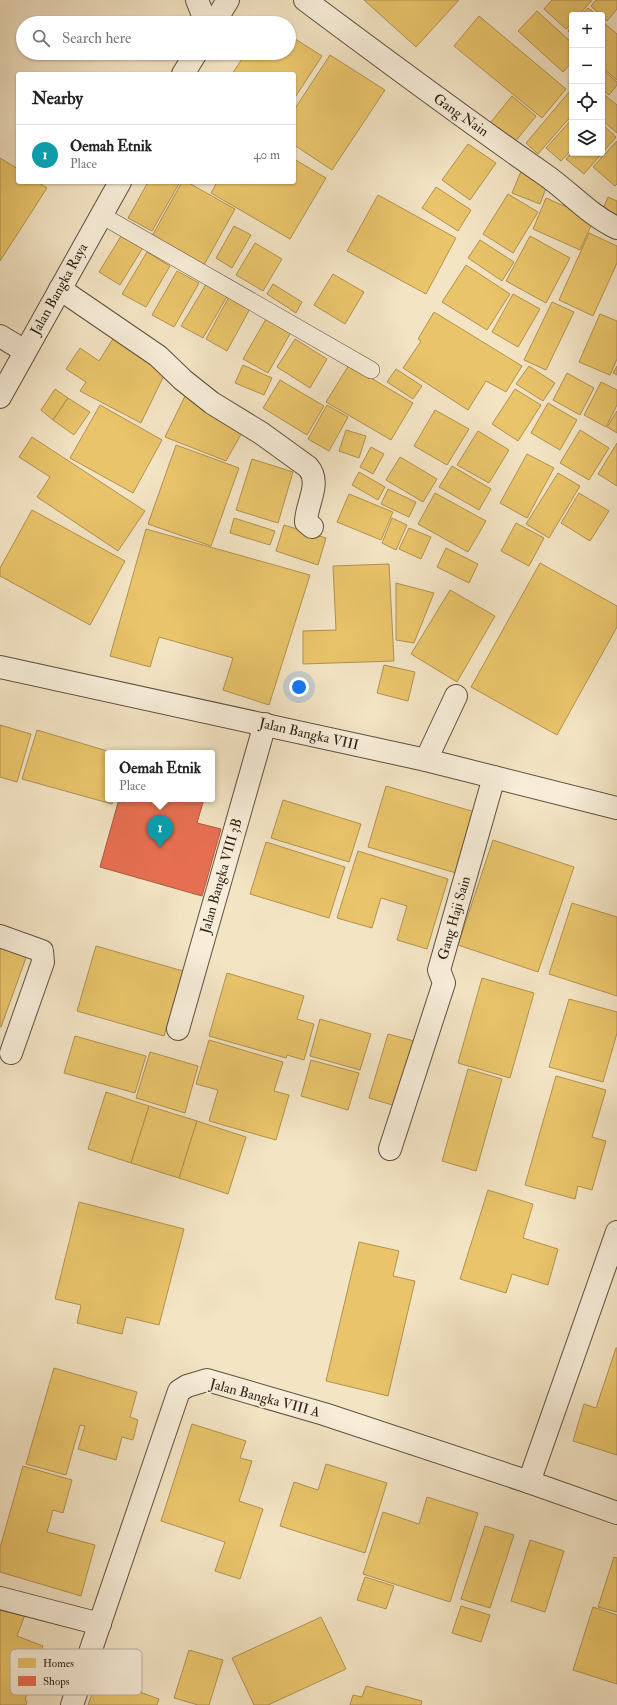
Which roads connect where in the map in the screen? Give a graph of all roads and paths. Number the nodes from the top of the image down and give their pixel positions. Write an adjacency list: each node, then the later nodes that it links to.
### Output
1 (197, 0): 4 (street)
2 (228, 0): 5 (street)
3 (306, 0): 10 (street, Gang Nain)
4 (203, 16)
5 (218, 16)
6 (192, 60): 7 (street)
7 (184, 72)
8 (119, 184): 9 (street, Jalan Bangka Raya)
9 (101, 215): 11 (street, Jalan Bangka Raya); 14 (lane)
10 (617, 228)
11 (60, 288): 13 (street, Jalan Bangka Raya); 16 (street)
12 (0, 336): 13 (street)
13 (25, 351): 15 (street, Jalan Bangka Raya)
14 (371, 370)
15 (0, 397)
16 (312, 527)
17 (0, 667): 19 (street, Jalan Bangka VIII)
18 (456, 696): 20 (street)
19 (265, 724): 20 (street, Jalan Bangka VIII); 24 (street, Jalan Bangka VIII 3B)
20 (426, 760): 21 (street, Jalan Bangka VIII)
21 (494, 777): 22 (street, Jalan Bangka VIII); 26 (street, Gang Haji Sain)
22 (617, 808)
23 (0, 936): 25 (street)
24 (178, 1029)
25 (11, 1053)
26 (390, 1149)
27 (617, 1232): 28 (street)
28 (529, 1482): 29 (street, Jalan Bangka VIII A); 31 (street, Jalan Bangka VIII A)
29 (617, 1513)
30 (0, 1598): 31 (street)
31 (100, 1624): 32 (street, Jalan Bangka VIII A)
32 (91, 1649)
33 (75, 1695): 34 (street, Jalan Bangka VIII A)
34 (72, 1705)

